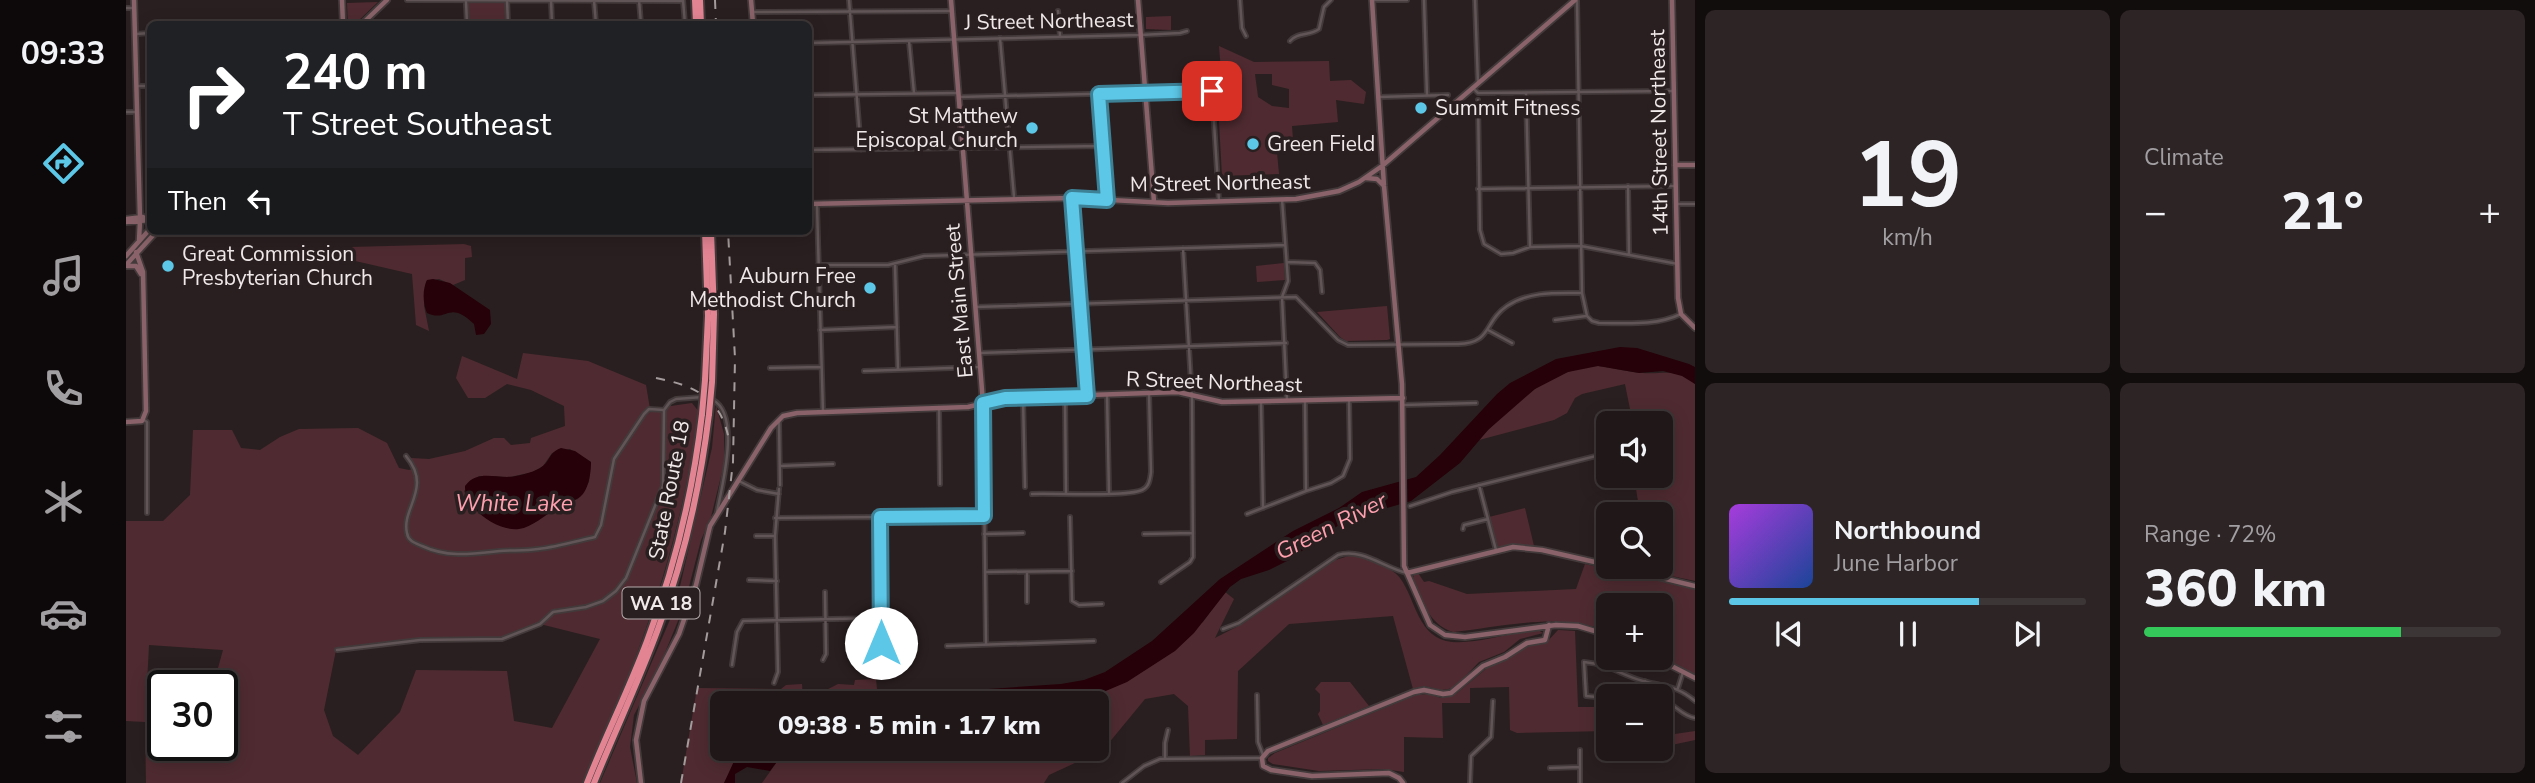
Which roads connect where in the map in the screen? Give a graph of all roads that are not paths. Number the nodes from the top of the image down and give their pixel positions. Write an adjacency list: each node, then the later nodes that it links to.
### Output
1 (134, 0): 25 (main road)
2 (342, 0): 30 (main road)
3 (387, 0): 31 (main road)
4 (407, 0): 23 (street)
5 (639, 0): 6 (street); 22 (street); 36 (street)
6 (683, 0): 37 (street)
7 (698, 0): 38 (highway)
8 (751, 0): 28 (main road)
9 (849, 0): 29 (street)
10 (951, 0): 26 (main road, East Main Street)
11 (1138, 0): 43 (main road)
12 (1240, 0): 45 (street)
13 (1331, 0): 49 (street)
14 (1373, 0): 15 (street); 67 (main road)
15 (1407, 0)
16 (1424, 0): 64 (street)
17 (1475, 0): 54 (street)
18 (1576, 0): 54 (main road, M Street Northeast); 55 (street)
19 (1672, 0): 56 (main road, 14th Street Northeast)
20 (507, 1): 21 (street); 23 (street); 33 (street)
21 (551, 1): 22 (street); 34 (street)
22 (594, 1): 35 (street)
23 (466, 2): 32 (street)
24 (126, 8): 25 (street)
25 (134, 8): 42 (main road)
26 (952, 11): 29 (street); 47 (main road, East Main Street)
27 (1058, 11): 44 (street)
28 (752, 12): 29 (street); 39 (main road)
29 (850, 12): 50 (street)
30 (343, 21)
31 (365, 21)
32 (467, 21)
33 (508, 21)
34 (552, 21)
35 (596, 21)
36 (641, 21)
37 (685, 21)
38 (699, 21)
39 (753, 21)
40 (1187, 31): 43 (street, J Street Northeast)
41 (147, 33): 42 (street)
42 (135, 34): 52 (main road)
43 (1140, 35): 44 (street, J Street Northeast); 58 (main road)
44 (1060, 36): 46 (street, J Street Northeast)
45 (1246, 36)
46 (1000, 38): 47 (street, J Street Northeast); 66 (street)
47 (954, 39): 48 (street, J Street Northeast); 63 (main road, East Main Street)
48 (909, 40): 50 (street, J Street Northeast); 57 (street)
49 (1290, 41)
50 (853, 42): 51 (street, J Street Northeast); 62 (street)
51 (812, 43)
52 (136, 86): 53 (street); 70 (main road)
53 (147, 86)
54 (1475, 86): 59 (street); 77 (main road, M Street Northeast)
55 (1579, 91): 56 (street); 59 (street); 85 (street)
56 (1674, 91): 79 (main road, 14th Street Northeast)
57 (914, 93): 62 (street); 63 (street)
58 (1145, 93): 60 (street); 93 (street); 94 (main road)
59 (1526, 93): 86 (street)
60 (1099, 94): 66 (street); 71 (street)
61 (812, 95): 62 (street)
62 (857, 95): 75 (street)
63 (959, 95): 66 (street); 73 (main road, East Main Street)
64 (1427, 95): 65 (street); 67 (street)
65 (1448, 95)
66 (1005, 96): 74 (street)
67 (1379, 97): 72 (main road)
68 (1478, 100): 87 (street)
69 (126, 112): 70 (street)
70 (137, 112): 100 (main road)
71 (1103, 146): 74 (street); 90 (street)
72 (1381, 147): 77 (main road); 80 (main road)
73 (963, 148): 74 (street); 75 (street); 91 (main road, East Main Street)
74 (1010, 148): 92 (street)
75 (862, 149): 76 (street)
76 (812, 150)
77 (1396, 154): 80 (main road, M Street Northeast)
78 (1695, 164): 79 (main road)
79 (1675, 165): 84 (main road, 14th Street Northeast)
80 (1382, 166): 81 (main road, M Street Northeast); 82 (main road)
81 (1365, 178): 82 (main road); 89 (main road, M Street Northeast)
82 (1384, 186): 137 (main road)
83 (1628, 186): 84 (street); 85 (street); 115 (street)
84 (1676, 186): 98 (main road, 14th Street Northeast)
85 (1580, 187): 86 (street); 108 (street)
86 (1529, 188): 87 (street); 109 (street)
87 (1478, 189): 109 (street)
88 (1072, 198): 90 (main road, M Street Northeast); 92 (main road, M Street Northeast); 111 (street)
89 (1282, 199): 93 (main road, M Street Northeast); 107 (street)
90 (1107, 200): 94 (main road, M Street Northeast)
91 (967, 201): 92 (main road, M Street Northeast); 96 (main road, M Street Northeast); 114 (main road, East Main Street)
92 (1014, 201)
93 (1219, 201): 94 (main road, M Street Northeast)
94 (1154, 202)
95 (812, 204): 96 (main road, M Street Northeast)
96 (817, 204): 120 (street)
97 (1695, 204): 98 (street)
98 (1676, 205): 118 (main road, 14th Street Northeast)
99 (147, 218): 100 (main road)
100 (140, 219): 101 (main road); 106 (main road)
101 (126, 220)
102 (147, 233): 106 (main road)
103 (153, 235): 112 (main road)
104 (705, 235): 146 (highway, State Route 18 / WA 18)
105 (711, 235): 146 (highway, State Route 18 / WA 18)
106 (139, 242): 113 (main road)
107 (1285, 245): 110 (street); 116 (street)
108 (1581, 246): 109 (street); 115 (street); 123 (street)
109 (1530, 247)
110 (1183, 248): 111 (street); 125 (street)
111 (1076, 251): 114 (street); 126 (street)
112 (136, 253): 119 (main road); 121 (main road)
113 (127, 255)
114 (971, 255): 117 (street); 127 (main road, East Main Street)
115 (1629, 255): 118 (street)
116 (1287, 262): 122 (street); 124 (street)
117 (895, 264): 120 (street); 131 (street)
118 (1678, 264): 128 (main road, 14th Street Northeast)
119 (126, 265): 121 (main road)
120 (818, 265): 133 (street)
121 (142, 277): 168 (main road)
122 (1322, 292)
123 (1582, 293): 129 (street); 134 (street)
124 (1282, 297): 125 (street); 135 (street); 137 (street)
125 (1185, 300): 126 (street); 138 (street)
126 (1080, 303): 127 (street); 139 (street)
127 (975, 307): 140 (main road, East Main Street)
128 (1681, 314): 129 (street); 132 (main road)
129 (1587, 316): 130 (street)
130 (1555, 320)
131 (897, 327): 133 (street); 144 (street)
132 (1695, 328)
133 (820, 330): 141 (street)
134 (1488, 330): 136 (street); 137 (street)
135 (1286, 343): 138 (street); 158 (street)
136 (1512, 343)
137 (1397, 344): 154 (main road)
138 (1187, 345): 139 (street); 149 (street)
139 (1084, 349): 140 (street); 151 (street)
140 (979, 353): 142 (main road, East Main Street)
141 (821, 367): 143 (street); 166 (street)
142 (980, 367): 144 (street); 148 (main road, East Main Street)
143 (771, 368)
144 (898, 370): 145 (street)
145 (864, 371)
146 (708, 381): 167 (highway, State Route 18 / WA 18, bridge)
147 (1150, 393): 149 (main road, R Street Northeast); 150 (main road, R Street Northeast); 182 (street)
148 (982, 394): 156 (main road); 160 (main road, East Main Street); 163 (main road)
149 (1192, 394): 157 (main road, R Street Northeast); 197 (street)
150 (1107, 395): 151 (main road, R Street Northeast); 182 (street)
151 (1087, 396): 152 (main road, R Street Northeast)
152 (1065, 397): 153 (main road, R Street Northeast); 181 (street)
153 (1023, 398): 156 (main road, R Street Northeast); 179 (street)
154 (1401, 398): 155 (main road, R Street Northeast); 162 (main road); 171 (main road)
155 (1349, 399): 159 (main road, R Street Northeast); 180 (street)
156 (995, 400): 160 (main road, R Street Northeast)
157 (1261, 401): 158 (main road, R Street Northeast); 186 (street)
158 (1287, 401): 159 (main road, R Street Northeast)
159 (1305, 401): 180 (street)
160 (983, 403): 163 (main road, R Street Northeast); 190 (street, East Main Street)
161 (1476, 403): 162 (street)
162 (1403, 405): 171 (main road)
163 (972, 406): 164 (main road, R Street Northeast)
164 (939, 408): 166 (main road, R Street Northeast); 177 (street)
165 (664, 410): 172 (street); 188 (street); 225 (street)
166 (823, 412): 169 (main road, R Street Northeast)
167 (705, 414): 249 (highway, State Route 18 / WA 18); 250 (highway, State Route 18 / WA 18)
168 (144, 419): 170 (main road); 187 (street)
169 (779, 420): 175 (street); 176 (main road)
170 (126, 422)
171 (1402, 422): 207 (main road)
172 (406, 456)
173 (1596, 456): 178 (street)
174 (833, 464): 175 (street)
175 (780, 467): 183 (street)
176 (738, 481): 183 (street); 188 (main road)
177 (940, 484)
178 (1479, 485): 185 (street); 194 (street)
179 (1025, 487)
180 (1306, 491): 186 (street)
181 (1066, 493): 182 (street); 184 (street)
182 (1109, 493)
183 (779, 494): 193 (street)
184 (1032, 494)
185 (1410, 506)
186 (1263, 508): 189 (street)
187 (147, 513)
188 (716, 513): 251 (main road)
189 (1247, 514)
190 (984, 516): 191 (street); 198 (street, East Main Street)
191 (880, 517): 193 (street); 217 (street)
192 (1070, 517): 204 (street)
193 (775, 518): 201 (street)
194 (1488, 519): 195 (street); 202 (street)
195 (1463, 529)
196 (1023, 533): 198 (street)
197 (1193, 533): 199 (street); 211 (street)
198 (984, 534): 205 (street, East Main Street)
199 (1144, 534)
200 (756, 536): 201 (street)
201 (775, 536): 210 (street)
202 (1496, 550): 203 (main road); 207 (main road)
203 (1596, 562)
204 (1072, 571): 206 (street); 215 (street)
205 (985, 572): 206 (street); 223 (street, East Main Street)
206 (1027, 572): 214 (street)
207 (1407, 573): 219 (main road); 220 (street)
208 (1666, 579): 212 (main road)
209 (749, 580): 210 (street)
210 (777, 580): 218 (street)
211 (1161, 582)
212 (1695, 586)
213 (825, 592): 216 (street)
214 (1027, 603)
215 (1102, 604)
216 (826, 618): 217 (street); 218 (street); 226 (street)
217 (881, 618): 230 (street)
218 (777, 619): 227 (street); 233 (street)
219 (1549, 625): 221 (main road); 244 (main road)
220 (1223, 629)
221 (1596, 631)
222 (1094, 641): 223 (street)
223 (986, 643): 224 (street)
224 (947, 646)
225 (337, 650)
226 (823, 660)
227 (732, 664)
228 (1673, 667): 229 (main road)
229 (1683, 672): 231 (main road); 235 (street)
230 (881, 673)
231 (1695, 678)
232 (1645, 681): 234 (street); 235 (street); 237 (street)
233 (774, 683)
234 (1645, 684)
235 (1678, 688): 239 (street)
236 (1257, 695): 244 (street)
237 (1596, 697)
238 (1493, 701): 253 (street)
239 (1695, 701)
240 (1673, 704): 241 (street)
241 (1695, 718)
242 (1168, 730): 245 (street)
243 (1580, 750): 246 (street)
244 (1262, 756): 245 (street); 248 (main road)
245 (1165, 758): 252 (street)
246 (1580, 767): 247 (street); 254 (street)
247 (1549, 768)
248 (1401, 780)
249 (587, 783)
250 (594, 783)
251 (641, 783)
252 (1123, 783)
253 (1471, 783)
254 (1580, 783)

